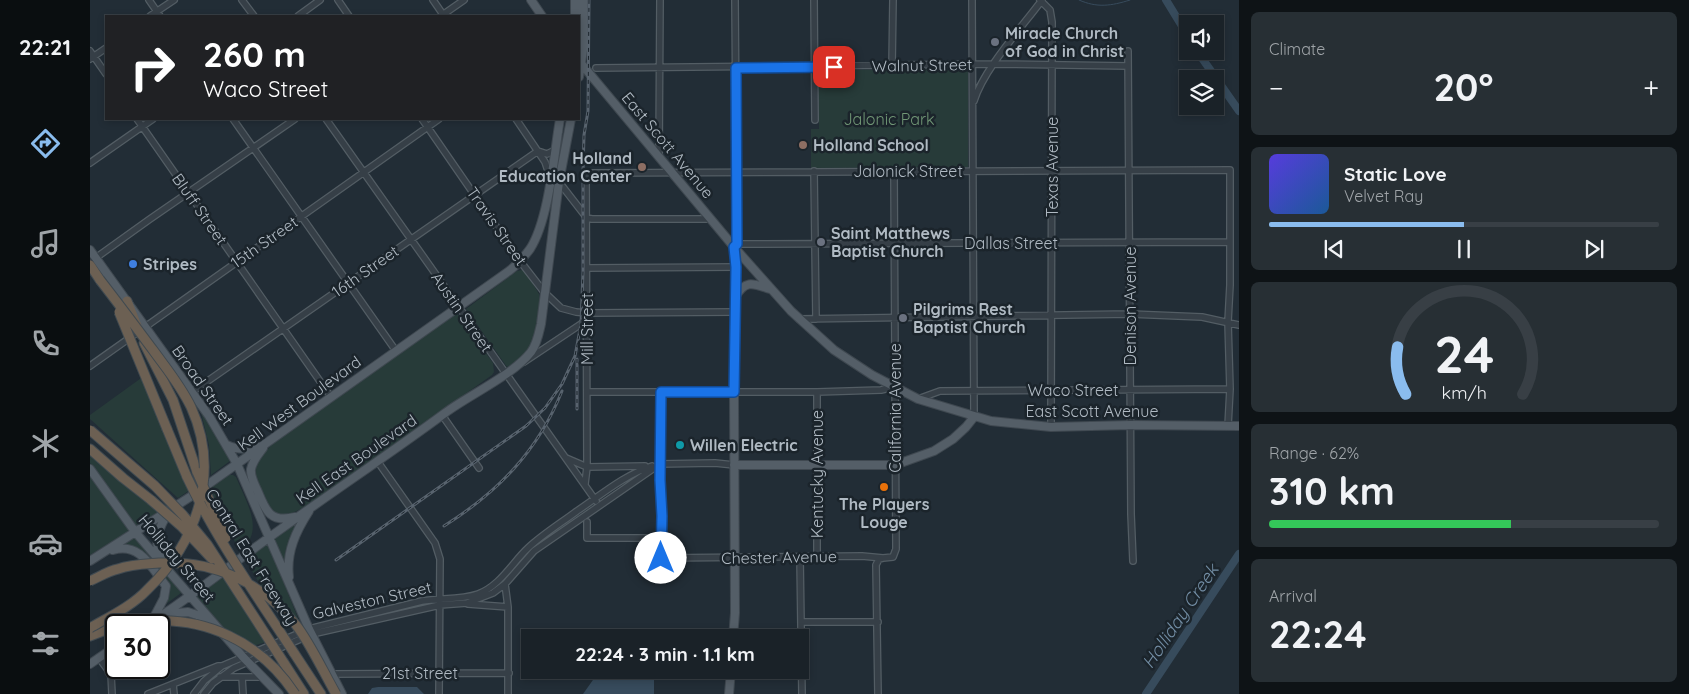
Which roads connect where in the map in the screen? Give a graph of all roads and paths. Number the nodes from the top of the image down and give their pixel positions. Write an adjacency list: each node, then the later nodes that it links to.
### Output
1 (149, 0): 17 (street)
2 (174, 0): 17 (street)
3 (242, 0): 18 (street)
4 (320, 0): 19 (street)
5 (338, 0): 20 (street)
6 (433, 0): 21 (street)
7 (464, 0): 22 (street)
8 (531, 0): 23 (main road)
9 (575, 0): 24 (main road)
10 (583, 0): 28 (main road)
11 (660, 0): 34 (street)
12 (735, 0): 37 (street)
13 (814, 0): 35 (street)
14 (893, 0): 32 (street)
15 (972, 0): 30 (street)
16 (1041, 0): 29 (street); 31 (street, Texas Avenue)
17 (159, 14)
18 (253, 15)
19 (299, 15)
20 (348, 15)
21 (442, 15)
22 (444, 15)
23 (541, 15)
24 (575, 15)
25 (105, 49): 27 (street)
26 (1128, 51): 33 (street, Denison Avenue)
27 (91, 56): 38 (street)
28 (580, 62): 56 (main road, East Scott Avenue)
29 (994, 64): 30 (street, Walnut Street); 31 (street, Walnut Street); 39 (street)
30 (972, 65): 32 (street, Walnut Street); 39 (street)
31 (1051, 65): 33 (street, Walnut Street); 59 (street, Texas Avenue)
32 (892, 66): 35 (street, Walnut Street)
33 (1128, 66): 60 (street, Denison Avenue)
34 (660, 67): 36 (street, Walnut Street); 37 (street, Walnut Street); 56 (street)
35 (815, 67): 37 (street, Walnut Street); 50 (street)
36 (596, 68)
37 (736, 68): 63 (street)
38 (105, 73)
39 (972, 108): 65 (street)
40 (138, 120): 51 (street, Bluff Street)
41 (151, 120): 51 (street)
42 (233, 120): 53 (street)
43 (294, 120): 53 (street)
44 (327, 120): 61 (street, Austin Street)
45 (423, 120): 52 (street, Travis Street)
46 (438, 120): 52 (street, 15th Street)
47 (517, 120): 55 (street)
48 (560, 120): 54 (main road, Kell West Boulevard)
49 (571, 120): 68 (main road, Kell East Boulevard)
50 (815, 120)
51 (142, 126): 57 (street); 69 (street, Bluff Street)
52 (428, 127): 61 (street, 15th Street); 70 (street, Travis Street)
53 (253, 148): 69 (street); 73 (street)
54 (555, 150): 55 (street); 67 (main road, Kell West Boulevard)
55 (538, 151): 67 (street); 70 (street, 16th Street)
56 (659, 156): 62 (main road, East Scott Avenue)
57 (91, 160)
58 (814, 171): 63 (street, Jalonick Street); 64 (street, Jalonick Street); 82 (street)
59 (1052, 171): 60 (street, Jalonick Street); 65 (street, Jalonick Street); 80 (street, Texas Avenue)
60 (1129, 171): 77 (street, Jalonick Street); 81 (street, Denison Avenue)
61 (364, 172): 73 (street, 15th Street); 76 (street, Austin Street)
62 (672, 172): 63 (street, Jalonick Street); 66 (street, Jalonick Street); 75 (main road, East Scott Avenue)
63 (736, 172): 83 (street)
64 (894, 172): 65 (street, Jalonick Street); 78 (street, California Avenue)
65 (972, 172): 79 (street)
66 (586, 173): 74 (street, Mill Street)
67 (550, 179): 86 (main road, Kell West Boulevard)
68 (559, 182): 71 (street); 72 (main road, Kell East Boulevard)
69 (188, 192): 85 (street, Bluff Street); 87 (street)
70 (475, 194): 76 (street, 16th Street); 86 (street, Travis Street)
71 (570, 197): 72 (street); 74 (street)
72 (557, 199): 93 (main road, Kell East Boulevard)
73 (301, 216): 85 (street, 15th Street); 91 (street)
74 (587, 218): 75 (street); 89 (street, Mill Street)
75 (711, 218): 83 (main road, East Scott Avenue)
76 (411, 239): 91 (street, 16th Street); 96 (street, Austin Street)
77 (1230, 242): 81 (street, Dallas Street); 105 (street)
78 (894, 243): 79 (street, Dallas Street); 82 (street, Dallas Street); 102 (street, California Avenue)
79 (972, 243): 80 (street, Dallas Street); 101 (street)
80 (1052, 243): 81 (street, Dallas Street); 100 (street, Texas Avenue)
81 (1130, 243): 98 (street, Denison Avenue)
82 (815, 244): 83 (street, Dallas Street); 104 (street)
83 (736, 246): 88 (main road); 92 (main road, East Scott Avenue)
84 (90, 250): 87 (main road)
85 (237, 261): 107 (street, 15th Street); 108 (street, Bluff Street)
86 (520, 261): 93 (street, Travis Street); 96 (main road, Kell West Boulevard)
87 (92, 262): 90 (highway); 95 (main road)
88 (736, 267): 89 (street); 94 (main road)
89 (587, 268): 99 (street, Mill Street)
90 (100, 280): 169 (highway, Central East Freeway, bridge); 182 (highway, bridge)
91 (348, 282): 108 (street, 16th Street); 109 (street)
92 (772, 290): 94 (main road); 103 (main road, East Scott Avenue)
93 (544, 292): 99 (street, Travis Street); 111 (main road, Kell East Boulevard)
94 (735, 298): 97 (main road)
95 (127, 301): 107 (highway)
96 (458, 307): 109 (main road, Kell West Boulevard); 111 (street, Austin Street)
97 (734, 312): 99 (street); 120 (main road)
98 (1130, 314): 100 (street); 105 (street); 116 (street, Denison Avenue)
99 (587, 316): 111 (street); 118 (street, Mill Street)
100 (1052, 316): 101 (street); 115 (street, Texas Avenue)
101 (973, 317): 102 (street); 114 (street)
102 (894, 318): 104 (street); 112 (street, California Avenue)
103 (799, 319): 104 (street); 112 (main road, East Scott Avenue)
104 (816, 319)
105 (1228, 322): 106 (street); 113 (street)
106 (1239, 325)
107 (142, 328): 110 (street, 15th Street); 117 (main road, Broad Street); 169 (highway, bridge)
108 (283, 328): 117 (street, 16th Street); 122 (street, Bluff Street)
109 (396, 351): 122 (main road, Kell West Boulevard)
110 (90, 366)
111 (505, 374): 124 (main road, Kell East Boulevard); 135 (street, Austin Street)
112 (894, 387): 121 (street); 123 (main road, East Scott Avenue); 141 (street, California Avenue)
113 (1230, 389): 116 (street, Waco Street); 127 (street)
114 (973, 390): 115 (street, Waco Street); 123 (street, Waco Street); 125 (street)
115 (1052, 390): 116 (street, Waco Street); 129 (street, Texas Avenue)
116 (1131, 390): 126 (street, Denison Avenue)
117 (192, 392): 132 (main road, Broad Street)
118 (587, 392): 119 (street); 143 (street, Mill Street)
119 (661, 392): 120 (street); 138 (street)
120 (734, 392): 121 (street); 139 (main road)
121 (817, 392): 140 (street, Kentucky Avenue)
122 (332, 397): 131 (main road, Kell West Boulevard)
123 (918, 399): 125 (main road, East Scott Avenue)
124 (442, 416): 136 (main road, Kell East Boulevard); 144 (street)
125 (974, 417): 129 (main road, East Scott Avenue); 141 (main road, Galveston Street)
126 (1131, 425): 127 (main road, East Scott Avenue); 129 (main road, East Scott Avenue); 163 (street, Denison Avenue)
127 (1228, 426): 128 (main road, East Scott Avenue)
128 (1239, 426)
129 (1051, 427)
130 (90, 430): 168 (highway, Central East Freeway, bridge)
131 (269, 441): 133 (main road, Kell West Boulevard); 151 (main road)
132 (227, 445): 133 (main road); 137 (main road, Broad Street)
133 (262, 446): 137 (main road, Kell West Boulevard)
134 (90, 449): 168 (highway, bridge)
135 (566, 458): 143 (street, Galveston Street); 146 (street, Austin Street)
136 (378, 462): 149 (main road, Kell East Boulevard); 171 (street)
137 (237, 464): 150 (main road, Kell West Boulevard); 154 (main road, Broad Street)
138 (660, 464): 139 (street, Galveston Street); 142 (street, Galveston Street); 148 (street, Galveston Street); 155 (street)
139 (734, 465): 140 (main road, Galveston Street); 160 (main road)
140 (816, 465): 141 (main road, Galveston Street); 159 (street, Kentucky Avenue)
141 (895, 465): 157 (street, California Avenue)
142 (652, 466): 143 (street, Galveston Street); 147 (street, Galveston Street)
143 (587, 467): 146 (street, Mill Street)
144 (479, 468)
145 (90, 469): 153 (main road, Holliday Street)
146 (585, 484): 147 (street, Austin Street)
147 (595, 499): 148 (street, Austin Street); 171 (street, Galveston Street)
148 (599, 505): 167 (street, Galveston Street)
149 (310, 508): 151 (main road, Kell East Boulevard); 166 (main road)
150 (169, 511): 153 (main road, Kell West Boulevard); 164 (main road)
151 (299, 516): 154 (main road, Kell East Boulevard)
152 (587, 522): 155 (street)
153 (136, 533): 156 (main road, Kell West Boulevard); 164 (main road, Holliday Street)
154 (268, 538): 166 (main road, Broad Street); 170 (main road, Kell East Boulevard)
155 (661, 538): 160 (street, Chester Avenue)
156 (104, 553): 162 (main road, Kell West Boulevard); 175 (main road)
157 (894, 555): 161 (street, Chester Avenue)
158 (800, 557): 159 (street, Chester Avenue); 160 (street, Chester Avenue); 180 (street, Kentucky Avenue)
159 (817, 557): 161 (street, Chester Avenue)
160 (735, 558): 183 (main road)
161 (883, 558): 181 (street)
162 (90, 561)
163 (1133, 561)
164 (165, 567): 170 (main road, Holliday Street)
165 (90, 582): 211 (highway, bridge)
166 (289, 584): 185 (main road, Broad Street)
167 (505, 584): 172 (street, Galveston Street); 174 (street)
168 (237, 590): 191 (highway, Central East Freeway, bridge)
169 (256, 596): 210 (highway, Central East Freeway, bridge)
170 (190, 597): 176 (main road, Kell East Boulevard); 178 (main road, Holliday Street)
171 (440, 598): 173 (street); 185 (street, Galveston Street)
172 (467, 604): 173 (street, Galveston Street); 174 (street)
173 (440, 605): 185 (street, Galveston Street); 193 (street)
174 (508, 607): 194 (street)
175 (155, 614)
176 (164, 614)
177 (168, 614): 178 (main road)
178 (210, 620): 189 (main road, Holliday Street)
179 (170, 621): 208 (highway, bridge)
180 (802, 622): 181 (street); 216 (street, Kentucky Avenue)
181 (878, 622): 217 (street)
182 (90, 628)
183 (734, 629)
184 (105, 630): 186 (highway)
185 (310, 631): 189 (street, Galveston Street); 195 (main road, Central East Freeway)
186 (90, 636)
187 (105, 654): 188 (main road)
188 (99, 658): 190 (main road); 201 (street)
189 (245, 659): 192 (street, Galveston Street); 196 (street, Galveston Street); 198 (main road, Holliday Street)
190 (90, 664)
191 (285, 665): 208 (highway); 209 (highway, Central East Freeway)
192 (222, 666): 200 (street); 204 (street, Galveston Street)
193 (440, 673): 194 (street, 21st Street); 195 (street, 21st Street); 213 (street)
194 (508, 673): 214 (street)
195 (331, 674): 212 (main road, Central East Freeway)
196 (220, 677): 197 (street); 205 (street, Galveston Street)
197 (242, 677): 198 (street); 206 (street)
198 (264, 677): 207 (main road)
199 (730, 679): 215 (main road)
200 (173, 684): 202 (street); 203 (street)
201 (112, 694)
202 (148, 694)
203 (174, 694)
204 (194, 694)
205 (204, 694)
206 (243, 694)
207 (279, 694)
208 (296, 694)
209 (304, 694)
210 (322, 694)
211 (336, 694)
212 (342, 694)
213 (439, 694)
214 (508, 694)
215 (729, 694)
216 (802, 694)
217 (878, 694)

